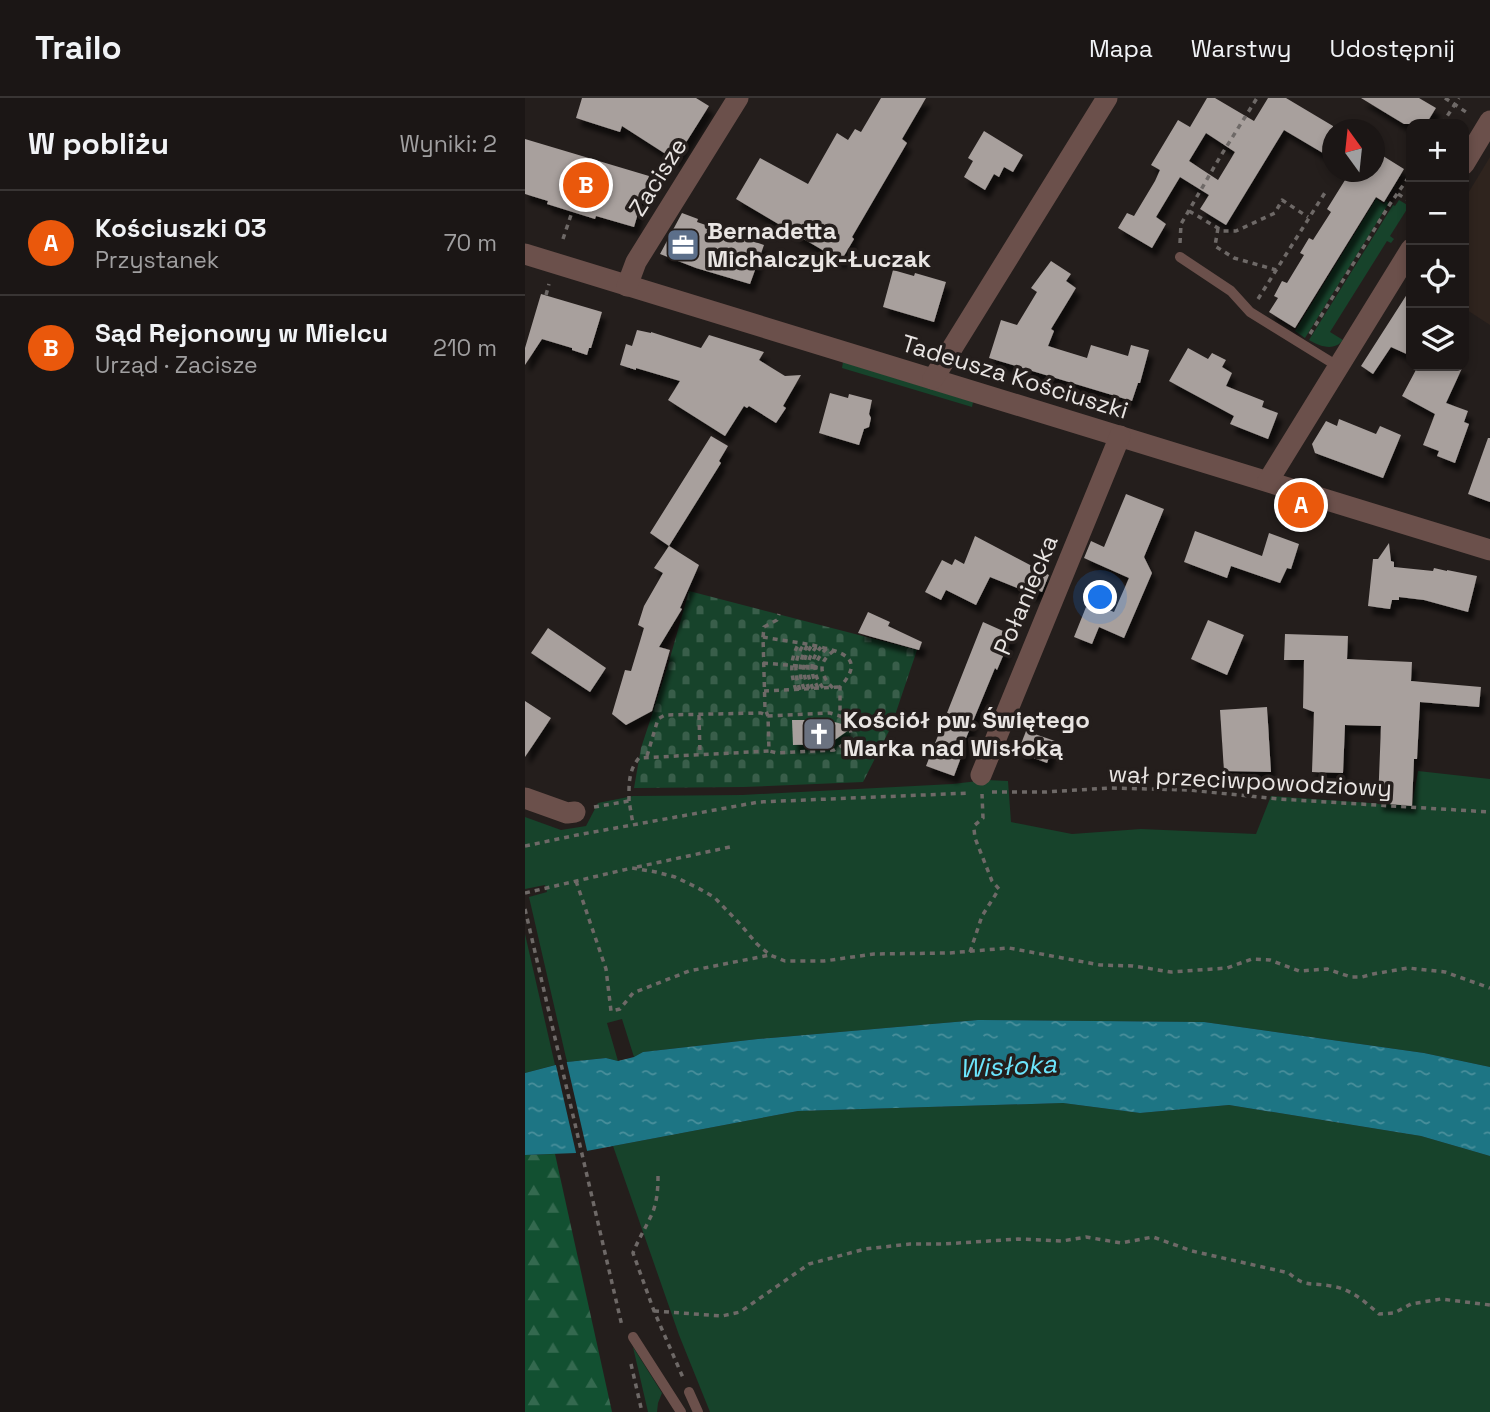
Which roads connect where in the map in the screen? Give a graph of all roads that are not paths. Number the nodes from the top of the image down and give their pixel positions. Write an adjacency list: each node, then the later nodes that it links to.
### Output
1 (738, 98): 8 (street, Zacisze)
2 (1107, 98): 10 (street)
3 (1490, 121): 4 (street)
4 (1469, 156)
5 (525, 254): 8 (street, Tadeusza Kościuszki)
6 (1180, 257): 9 (lane)
7 (1406, 257): 9 (street)
8 (627, 286): 10 (street, Tadeusza Kościuszki)
9 (1339, 367): 12 (street)
10 (933, 379): 11 (street, Tadeusza Kościuszki)
11 (1120, 436): 12 (street, Tadeusza Kościuszki); 14 (street, Połaniecka)
12 (1268, 481): 13 (street, Tadeusza Kościuszki)
13 (1490, 550)
14 (981, 784)
15 (525, 798): 16 (street)
16 (580, 809)
17 (628, 1336): 19 (lane)
18 (689, 1392): 20 (lane)
19 (681, 1412)
20 (698, 1412)

